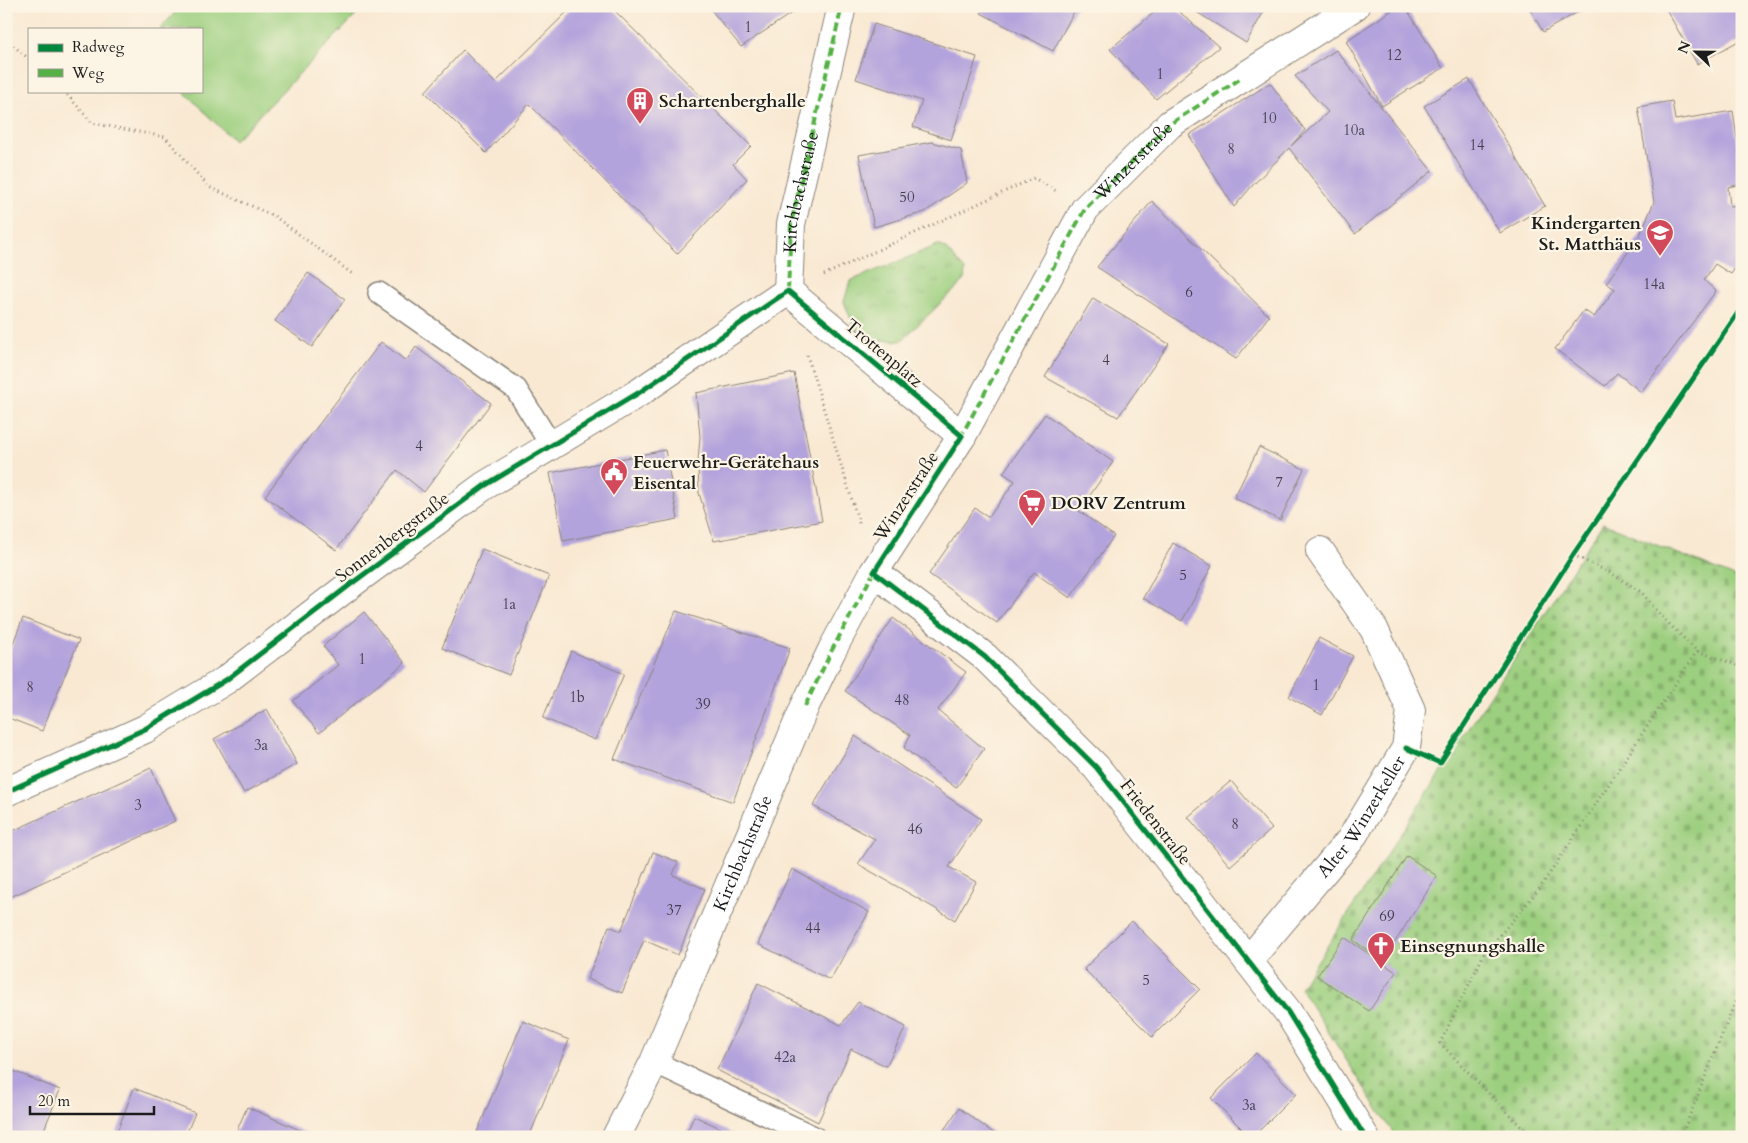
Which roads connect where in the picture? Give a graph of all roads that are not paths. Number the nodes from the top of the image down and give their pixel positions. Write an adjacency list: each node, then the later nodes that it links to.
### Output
1 (842, 6): 3 (street, Kirchbachstraße)
2 (1337, 10): 5 (street, Winzerstraße)
3 (788, 292): 5 (street, Trottenplatz); 6 (street, Sonnenbergstraße)
4 (380, 293): 6 (lane)
5 (962, 436): 8 (street, Winzerstraße)
6 (551, 445): 9 (street, Sonnenbergstraße)
7 (1320, 551): 10 (street, Alter Winzerkeller)
8 (874, 572): 10 (street, Friedenstraße); 11 (street, Kirchbachstraße)
9 (6, 792)
10 (1248, 961): 14 (street, Friedenstraße)
11 (654, 1062): 12 (street, Kirchbachstraße); 13 (lane)
12 (616, 1137)
13 (814, 1137)
14 (1365, 1137)

